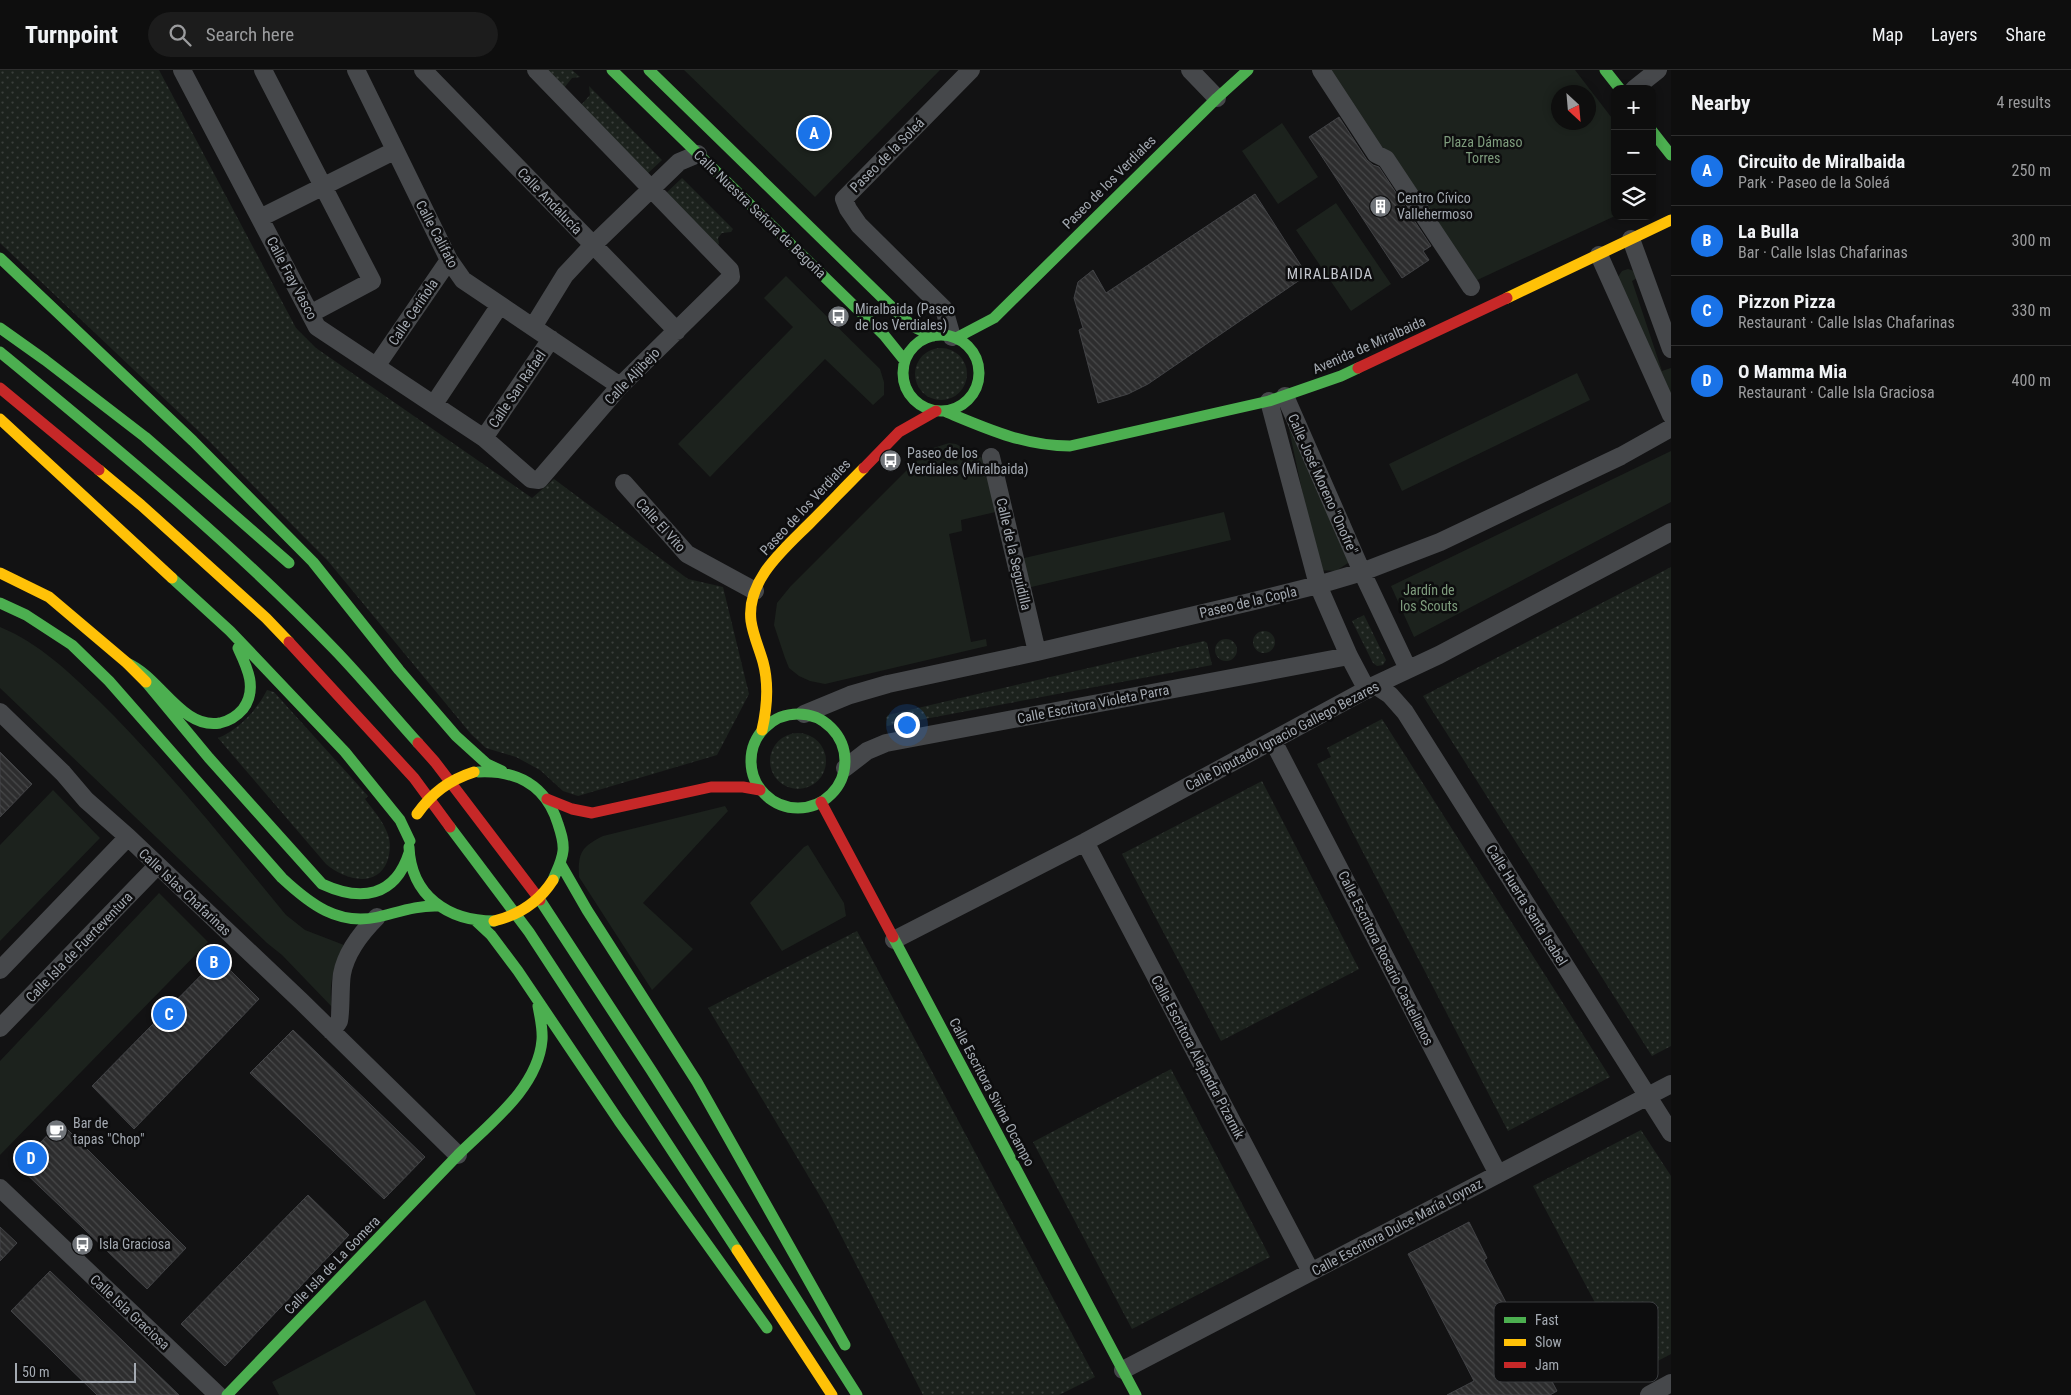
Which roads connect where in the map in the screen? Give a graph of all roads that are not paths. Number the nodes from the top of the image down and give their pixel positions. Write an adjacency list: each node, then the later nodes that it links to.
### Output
1 (182, 70): 23 (street, Calle Fray Vasco)
2 (263, 70): 21 (street)
3 (356, 70): 18 (street, Calle Califato)
4 (536, 70): 22 (street)
5 (612, 70): 19 (main road, Calle Nuestra Señora de Begoña)
6 (649, 70): 38 (main road, Calle Nuestra Señora de Begoña)
7 (971, 70): 39 (street, Paseo de la Soleá)
8 (1190, 70): 16 (street)
9 (1321, 70): 30 (street)
10 (1605, 70): 14 (main road)
11 (1658, 70): 15 (street)
12 (425, 71): 26 (street, Calle Andalucía)
13 (1238, 73): 16 (main road, Paseo de los Verdiales)
14 (1617, 85)
15 (1639, 85)
16 (1217, 98): 33 (main road, Paseo de los Verdiales)
17 (1656, 135): 20 (main road)
18 (394, 152): 21 (street); 29 (street, Calle Califato)
19 (698, 154): 22 (street); 44 (main road, Calle Nuestra Señora de Begoña)
20 (1671, 155)
21 (323, 186): 23 (street); 32 (street)
22 (651, 188): 26 (street); 36 (street, Calle Aljibejo)
23 (260, 218): 32 (street, Calle Fray Vasco)
24 (1671, 220): 25 (main road, Avenida de Miralbaida)
25 (1631, 239): 27 (main road, Avenida de Miralbaida); 42 (street)
26 (593, 245): 34 (street); 36 (street, Calle Andalucía)
27 (1599, 255): 51 (main road, Avenida de Miralbaida); 54 (street)
28 (0, 258): 78 (main road)
29 (449, 260): 31 (street, Calle Califato); 45 (street, Calle Ceriñola)
30 (1471, 286)
31 (500, 305): 34 (street, Calle Califato); 53 (street)
32 (310, 314): 45 (street, Calle Fray Vasco)
33 (994, 318): 37 (main road, Paseo de los Verdiales); 39 (main road, Paseo de los Verdiales)
34 (532, 327): 40 (street, Calle Califato)
35 (0, 328): 66 (main road)
36 (677, 331): 47 (street, Calle Aljibejo)
37 (989, 332)
38 (933, 336): 39 (main road); 44 (main road)
39 (954, 337): 46 (main road)
40 (551, 339): 47 (street, Calle Califato); 61 (street, Calle San Rafael)
41 (984, 346): 46 (main road)
42 (1671, 349)
43 (0, 352): 127 (main road)
44 (904, 361): 50 (main road)
45 (377, 365): 53 (street, Calle Fray Vasco)
46 (979, 368): 48 (main road)
47 (620, 386): 63 (street, Calle Aljibejo)
48 (977, 387): 52 (main road); 55 (main road)
49 (0, 388): 126 (main road)
50 (910, 396): 55 (main road); 59 (main road, Paseo de los Verdiales)
51 (1277, 398): 60 (main road, Avenida de Miralbaida); 67 (street, Calle José Moreno "Onofre"); 69 (street, Calle José Moreno "Onofre")
52 (980, 401)
53 (434, 404): 61 (street, Calle Fray Vasco)
54 (1669, 409)
55 (940, 411): 59 (main road, Paseo de los Verdiales); 60 (main road, Avenida de Miralbaida)
56 (987, 414): 60 (main road)
57 (0, 419): 73 (main road)
58 (1671, 428): 67 (street, Paseo de la Copla)
59 (899, 432): 70 (main road, Paseo de los Verdiales)
60 (1002, 435)
61 (484, 438): 63 (street, Calle Fray Vasco)
62 (991, 456): 74 (street, Calle de la Seguidilla)
63 (539, 480)
64 (624, 483): 70 (street, Calle El Vito)
65 (1671, 532): 77 (street, Calle Diputado Ignacio Gallego Bezares)
66 (294, 568)
67 (1362, 572): 69 (street, Paseo de la Copla); 77 (street)
68 (0, 573): 76 (main road)
69 (1318, 586): 74 (street, Paseo de la Copla); 75 (street, Calle Huerta Santa Isabel)
70 (755, 591): 79 (main road, Paseo de los Verdiales)
71 (329, 602): 78 (main road)
72 (0, 603): 106 (main road)
73 (230, 631): 76 (main road); 102 (main road)
74 (1037, 652): 84 (street, Paseo de la Copla)
75 (1349, 656): 81 (street, Calle Huerta Santa Isabel); 89 (street, Calle Escritora Violeta Parra)
76 (127, 662): 102 (main road)
77 (1408, 669): 81 (street, Calle Diputado Ignacio Gallego Bezares)
78 (399, 670): 90 (main road)
79 (765, 671): 80 (main road, Paseo de los Verdiales); 85 (main road, Paseo de los Verdiales)
80 (777, 685)
81 (1371, 687): 86 (street, Calle Diputado Ignacio Gallego Bezares); 114 (street, Calle Huerta Santa Isabel)
82 (789, 700): 84 (main road)
83 (0, 712): 99 (street, Calle Islas Chafarinas)
84 (803, 714): 85 (main road); 89 (main road)
85 (762, 730): 87 (main road)
86 (1274, 741): 100 (street, Calle Diputado Ignacio Gallego Bezares); 117 (street, Calle Escritora Rosario Castellanos)
87 (752, 750): 88 (main road); 93 (main road)
88 (738, 764)
89 (844, 768): 95 (main road)
90 (502, 771): 94 (main road); 102 (main road, bridge)
91 (727, 775): 92 (main road)
92 (711, 786): 93 (main road); 96 (main road)
93 (760, 790): 95 (main road)
94 (547, 799): 96 (main road); 101 (main road)
95 (821, 802): 108 (main road, Calle Escritora Sivina Ocampo)
96 (617, 808): 97 (main road)
97 (588, 823)
98 (574, 834): 101 (main road)
99 (128, 837): 104 (street, Calle Islas Chafarinas); 109 (street)
100 (1085, 842): 108 (street, Calle Diputado Ignacio Gallego Bezares); 119 (street, Calle Escritora Alejandra Pizarnik)
101 (563, 846): 103 (main road)
102 (409, 847): 105 (main road)
103 (560, 863): 107 (main road, bridge); 121 (main road)
104 (157, 866): 111 (street, Calle Isla de Fuerteventura); 112 (street, Calle Islas Chafarinas)
105 (439, 906): 106 (main road); 107 (main road)
106 (377, 917): 112 (street)
107 (476, 921): 110 (main road)
108 (894, 940): 122 (main road, Calle Escritora Sivina Ocampo)
109 (0, 970)
110 (535, 997): 116 (main road, Calle Isla de La Gomera); 120 (main road)
111 (0, 1028)
112 (331, 1031): 116 (street, Calle Islas Chafarinas)
113 (1671, 1084): 114 (street, Calle Escritora Dulce María Loynaz)
114 (1648, 1096): 115 (street, Calle Huerta Santa Isabel); 117 (street, Calle Escritora Dulce María Loynaz)
115 (1671, 1133)
116 (458, 1155): 125 (main road, Calle Isla de La Gomera)
117 (1498, 1174): 119 (street, Calle Escritora Dulce María Loynaz)
118 (0, 1188): 124 (street, Calle Isla Graciosa)
119 (1311, 1272): 122 (street, Calle Escritora Dulce María Loynaz)
120 (774, 1337)
121 (850, 1354)
122 (1123, 1370): 128 (main road, Calle Escritora Sivina Ocampo)
123 (1671, 1384): 129 (street)
124 (218, 1395)
125 (227, 1395)
126 (832, 1395)
127 (857, 1395)
128 (1136, 1395)
129 (1649, 1395)

